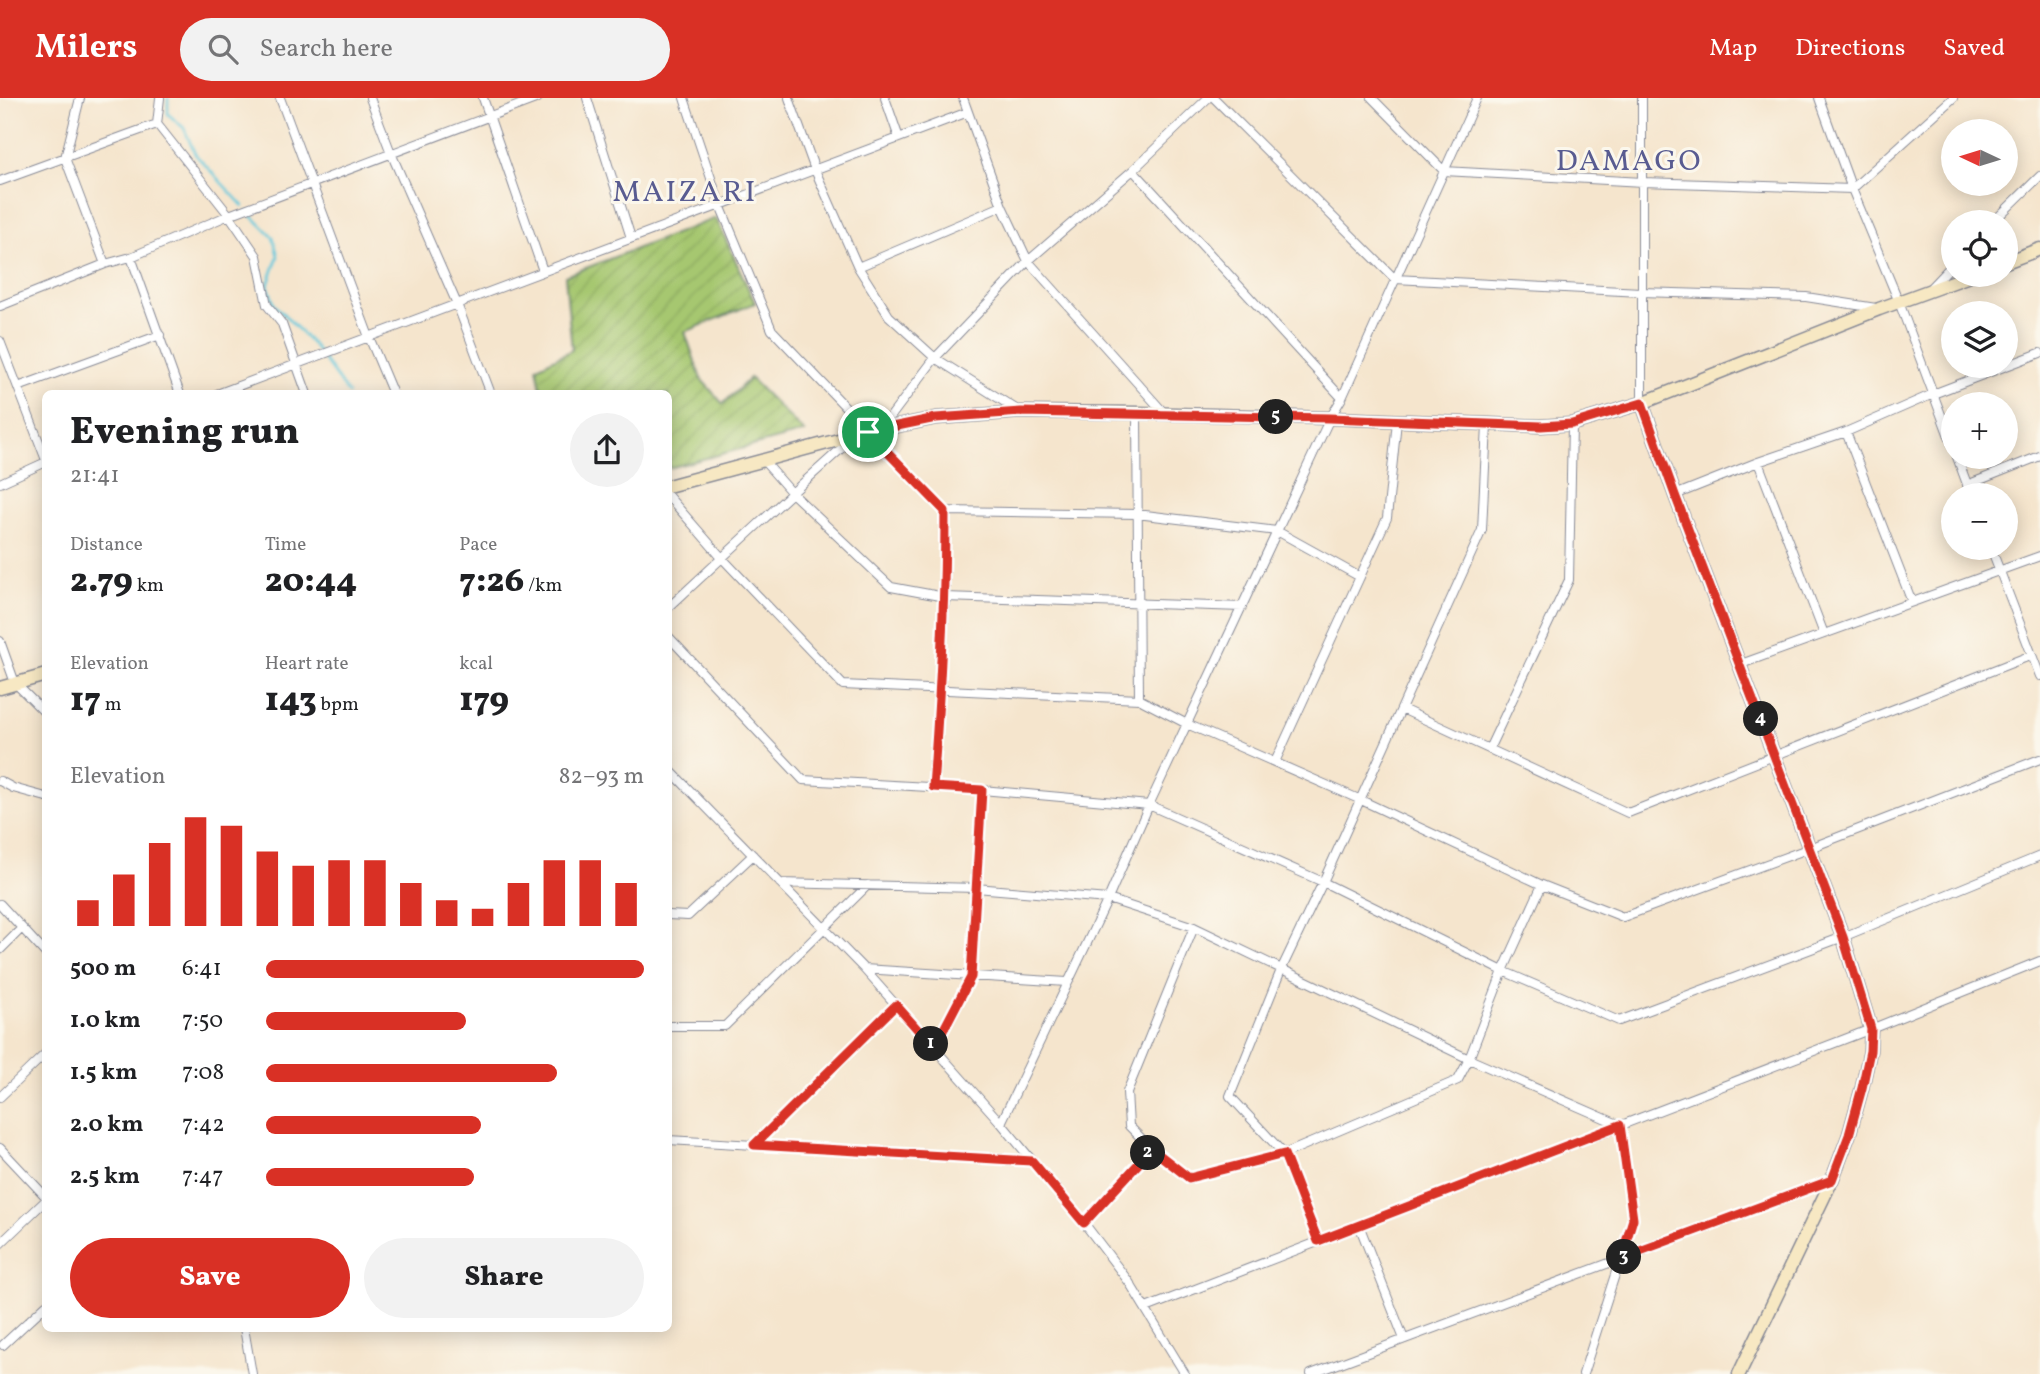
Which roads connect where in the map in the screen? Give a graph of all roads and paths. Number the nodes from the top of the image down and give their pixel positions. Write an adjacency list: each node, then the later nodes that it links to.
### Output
1 (80, 98): 24 (street)
2 (160, 98): 21 (street)
3 (280, 98): 31 (street)
4 (370, 98): 23 (street)
5 (483, 98): 20 (street)
6 (538, 98): 20 (street)
7 (587, 98): 37 (street)
8 (684, 98): 33 (street)
9 (789, 98): 25 (street)
10 (885, 98): 22 (street)
11 (963, 98): 19 (street)
12 (1209, 98): 26 (street)
13 (1214, 98): 46 (street)
14 (1372, 98): 27 (street)
15 (1477, 98): 27 (street)
16 (1642, 98): 30 (street)
17 (1819, 98): 32 (street)
18 (1954, 98): 32 (street)
19 (968, 112): 22 (street); 34 (street)
20 (489, 117): 23 (street); 44 (street)
21 (157, 124): 24 (street); 36 (street)
22 (899, 138): 25 (street)
23 (391, 153): 31 (street); 51 (street)
24 (65, 158): 29 (street); 42 (street)
25 (815, 170): 33 (street); 43 (street)
26 (1133, 170): 41 (street); 67 (street)
27 (1444, 171): 30 (street); 46 (street)
28 (2040, 176): 35 (street)
29 (0, 181)
30 (1643, 182): 32 (street); 49 (street)
31 (311, 184): 36 (street); 55 (street)
32 (1852, 189): 50 (street)
33 (720, 205): 37 (street); 78 (street)
34 (1002, 206): 41 (street); 43 (street)
35 (2005, 210)
36 (229, 215): 39 (street); 59 (street)
37 (632, 238): 44 (street)
38 (2040, 249): 40 (main road)
39 (131, 257): 42 (street); 54 (street)
40 (2018, 257)
41 (1028, 261): 58 (street); 71 (street)
42 (105, 264): 52 (street)
43 (858, 267): 58 (street)
44 (544, 271): 51 (street)
45 (1941, 276): 48 (street)
46 (1395, 279): 49 (street); 67 (street)
47 (1941, 286): 48 (main road)
48 (1928, 290): 50 (main road)
49 (1641, 292): 53 (street); 68 (street)
50 (1899, 302): 53 (main road); 66 (street)
51 (457, 304): 55 (street); 65 (street)
52 (0, 306)
53 (1879, 309): 68 (main road)
54 (160, 335): 60 (street); 61 (street)
55 (369, 337): 59 (street); 64 (street)
56 (0, 341): 60 (street)
57 (2040, 353): 66 (street)
58 (935, 358): 69 (street); 78 (street)
59 (296, 364): 62 (street); 63 (street)
60 (18, 387): 79 (street)
61 (179, 390)
62 (228, 390)
63 (306, 390)
64 (391, 390)
65 (489, 390)
66 (1933, 394): 72 (street); 77 (street)
67 (1342, 398): 73 (street)
68 (1642, 403): 75 (main road); 88 (main road)
69 (1021, 412): 70 (main road); 78 (main road)
70 (1137, 413): 71 (main road); 91 (street)
71 (1166, 415): 73 (main road)
72 (1941, 415)
73 (1330, 418): 74 (main road); 92 (street)
74 (1397, 421): 76 (main road); 97 (street)
75 (1572, 424): 76 (main road); 117 (street)
76 (1487, 425): 114 (street)
77 (1846, 432): 82 (street); 99 (street)
78 (868, 433): 81 (main road); 87 (street); 90 (street)
79 (42, 450)
80 (2040, 456): 85 (street)
81 (763, 460): 86 (main road); 87 (street)
82 (1758, 462): 88 (street); 103 (street)
83 (42, 463): 84 (street)
84 (0, 483)
85 (1973, 483)
86 (672, 485)
87 (792, 493): 94 (street); 98 (street)
88 (1675, 495): 107 (main road)
89 (672, 501): 94 (street)
90 (945, 511): 91 (street); 98 (street)
91 (1138, 514): 92 (street); 100 (street)
92 (1277, 531): 97 (street); 102 (street)
93 (2040, 556): 96 (street)
94 (722, 558): 101 (street); 112 (street)
95 (1996, 560): 96 (street)
96 (2000, 570): 99 (street); 106 (street)
97 (1360, 578): 120 (street)
98 (945, 597): 100 (street); 112 (street)
99 (1912, 602): 103 (street)
100 (1139, 603): 102 (street); 113 (street)
101 (672, 604)
102 (1242, 607): 116 (street)
103 (1824, 634): 107 (street)
104 (672, 640): 123 (street)
105 (0, 641): 110 (street)
106 (2032, 654): 109 (street); 118 (street)
107 (1741, 664): 118 (main road)
108 (42, 676): 110 (main road)
109 (2040, 676)
110 (15, 683): 111 (main road); 115 (street)
111 (0, 688)
112 (941, 690): 113 (street); 123 (street)
113 (1139, 699): 116 (street)
114 (1402, 709): 117 (street); 126 (street)
115 (42, 710)
116 (1187, 724): 120 (street); 127 (street)
117 (1489, 749): 118 (street)
118 (1774, 756): 128 (main road)
119 (2040, 758): 128 (street)
120 (1275, 762): 126 (street)
121 (672, 772): 129 (street)
122 (0, 781): 125 (street)
123 (933, 787): 124 (street)
124 (982, 790): 127 (street); 135 (street)
125 (42, 796)
126 (1361, 800): 131 (street); 134 (street)
127 (1149, 805): 131 (street); 136 (street)
128 (1810, 848): 134 (street); 142 (main road)
129 (753, 855): 132 (street); 138 (street)
130 (2040, 856): 142 (street)
131 (1323, 882): 147 (street); 148 (street)
132 (780, 883): 133 (street); 141 (street)
133 (869, 885): 135 (street); 141 (street)
134 (1542, 885): 148 (street)
135 (976, 888): 136 (street); 149 (street)
136 (1108, 899): 140 (street); 150 (street)
137 (0, 904): 139 (street)
138 (672, 915)
139 (22, 928): 143 (street); 144 (street)
140 (1194, 928): 147 (street); 163 (street)
141 (824, 929): 146 (street); 152 (street)
142 (1843, 937): 148 (street); 153 (main road)
143 (0, 950)
144 (42, 950)
145 (2040, 961): 153 (street)
146 (864, 969): 149 (street); 151 (street)
147 (1281, 970): 156 (street); 164 (street)
148 (1503, 971): 156 (street)
149 (971, 977): 150 (street); 154 (street)
150 (1067, 982): 158 (street)
151 (896, 1005): 154 (street); 161 (street)
152 (672, 1026)
153 (1871, 1029): 159 (street); 166 (main road)
154 (934, 1048): 158 (street)
155 (42, 1057): 157 (street)
156 (1469, 1059): 159 (street); 164 (street)
157 (0, 1097)
158 (1001, 1123): 165 (street)
159 (1620, 1125): 170 (street); 173 (street)
160 (672, 1140): 161 (street)
161 (754, 1145): 165 (street)
162 (0, 1148): 167 (street)
163 (1152, 1149): 164 (street); 169 (street)
164 (1284, 1154): 171 (street)
165 (1032, 1161): 169 (street)
166 (1832, 1180): 173 (street); 183 (main road)
167 (42, 1194)
168 (42, 1202): 172 (street)
169 (1084, 1223): 174 (street)
170 (1360, 1225): 171 (street); 177 (street)
171 (1318, 1241): 174 (street)
172 (0, 1244)
173 (1621, 1258): 177 (street); 182 (street)
174 (1146, 1308): 181 (street)
175 (42, 1309): 178 (street)
176 (245, 1332): 180 (street)
177 (1404, 1339): 179 (street)
178 (3, 1345)
179 (1313, 1373)
180 (252, 1374)
181 (1185, 1374)
182 (1583, 1374)
183 (1740, 1374)

